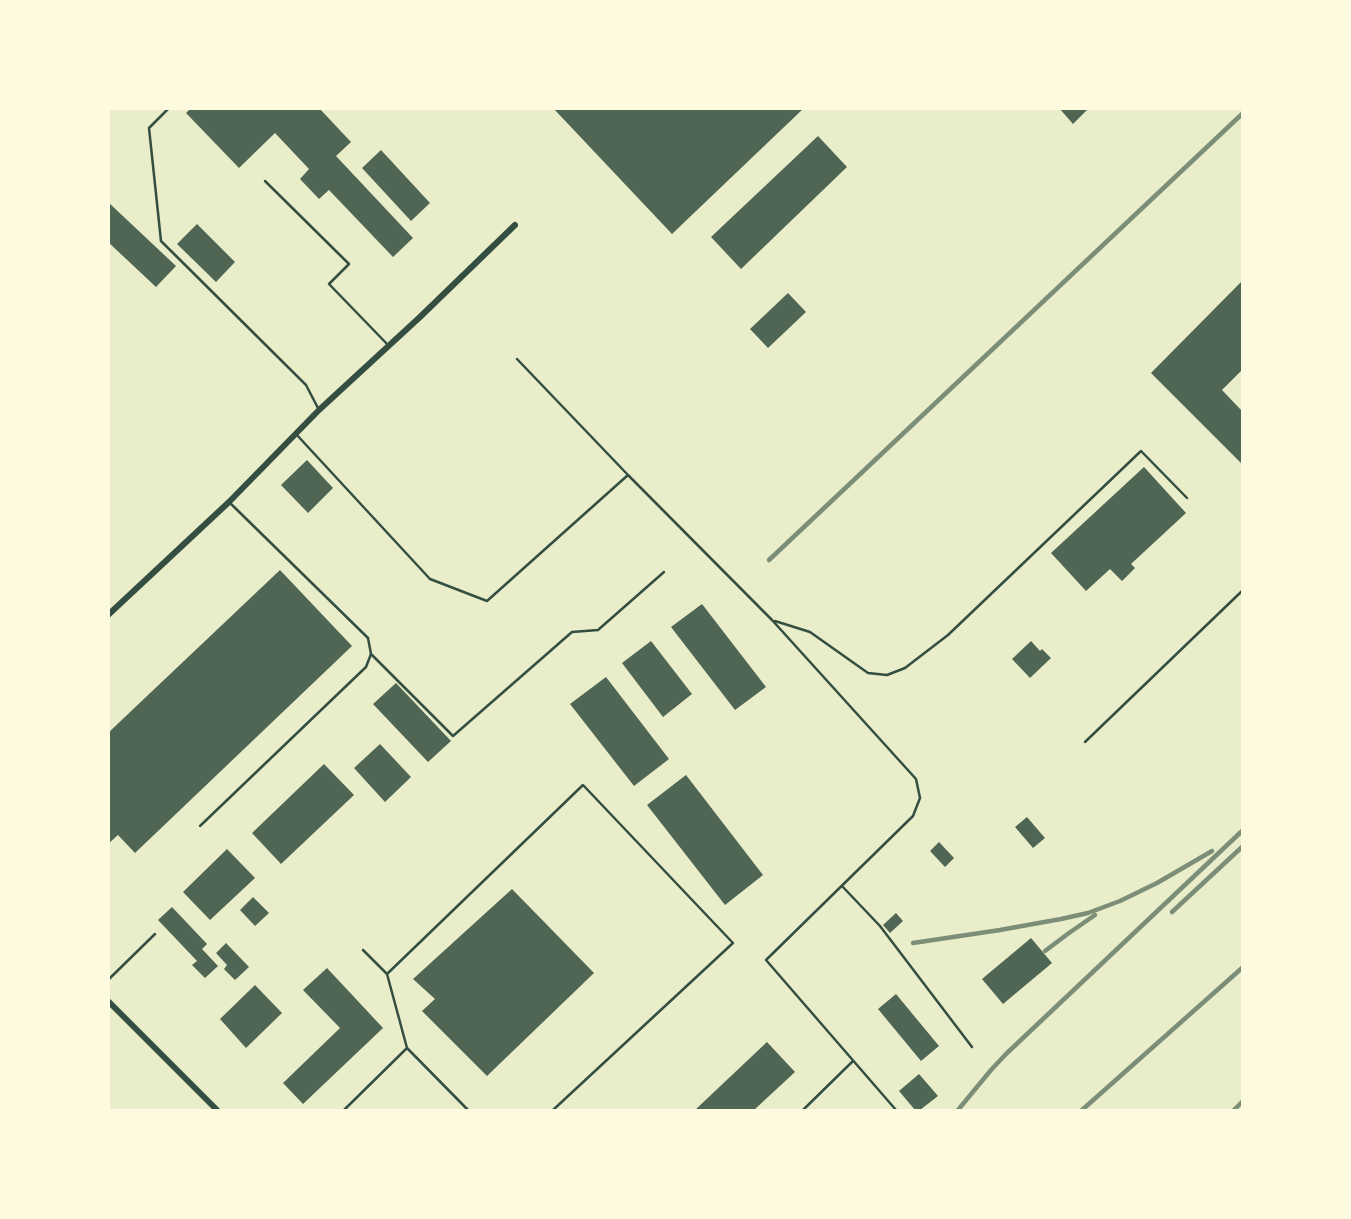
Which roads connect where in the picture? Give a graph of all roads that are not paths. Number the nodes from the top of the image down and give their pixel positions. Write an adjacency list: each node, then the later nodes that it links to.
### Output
1 (169, 108): 6 (lane)
2 (265, 181): 4 (lane)
3 (515, 225): 4 (street)
4 (389, 346): 6 (street)
5 (517, 359): 8 (lane)
6 (320, 410): 7 (street)
7 (296, 433): 8 (lane); 10 (street)
8 (628, 475): 14 (lane)
9 (1187, 498): 14 (lane)
10 (229, 502): 13 (street); 15 (lane)
11 (664, 572): 15 (lane)
12 (1242, 591): 16 (lane)
13 (108, 615)
14 (772, 620): 18 (lane)
15 (371, 654): 17 (lane)
16 (1085, 742)
17 (200, 827)
18 (842, 886): 24 (lane); 26 (lane)
19 (155, 934): 22 (lane)
20 (363, 950): 21 (lane)
21 (387, 974): 25 (lane); 30 (lane)
22 (108, 980)
23 (108, 1001): 27 (street)
24 (972, 1046)
25 (407, 1048): 28 (lane); 29 (lane)
26 (853, 1061): 31 (lane); 32 (lane)
27 (217, 1111)
28 (344, 1111)
29 (468, 1111)
30 (553, 1111)
31 (803, 1111)
32 (896, 1111)

